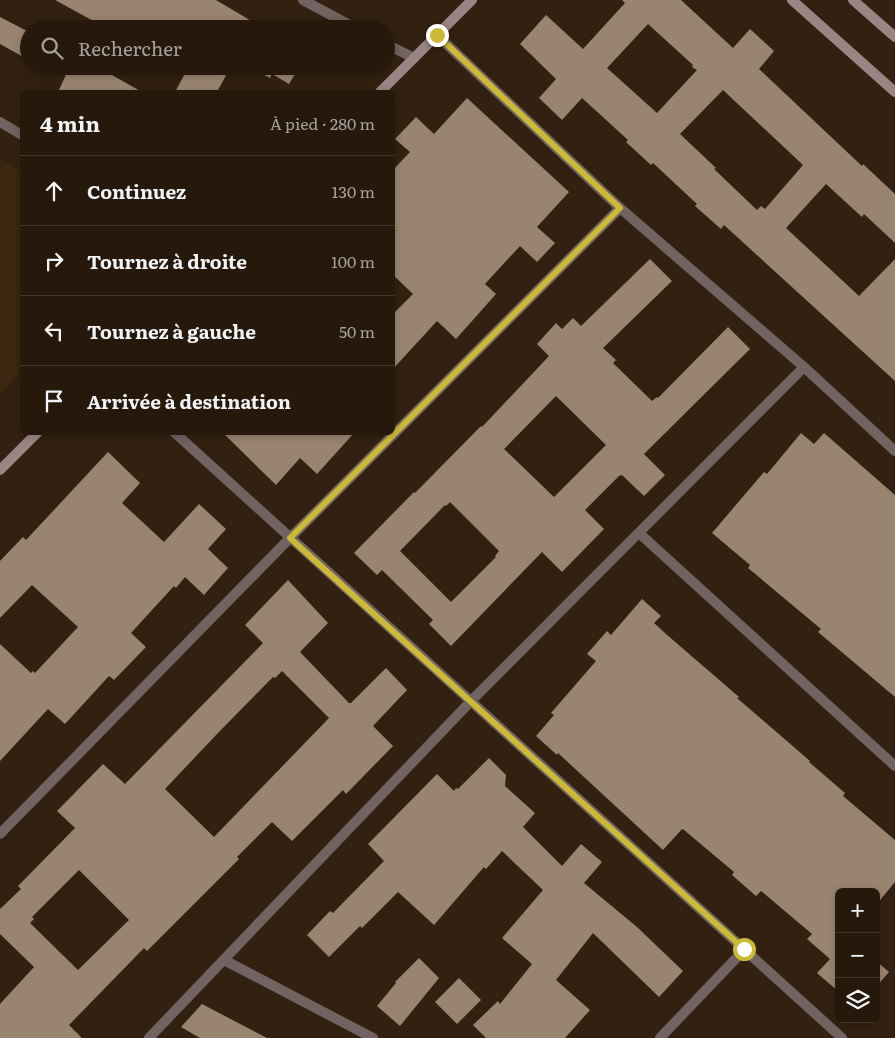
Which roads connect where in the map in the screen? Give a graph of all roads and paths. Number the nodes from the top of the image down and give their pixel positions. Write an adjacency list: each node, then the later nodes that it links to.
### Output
1 (303, 0): 5 (street)
2 (472, 0): 6 (street)
3 (792, 0): 11 (street)
4 (853, 0): 7 (street)
5 (341, 20)
6 (437, 35): 9 (street); 14 (street)
7 (895, 37)
8 (395, 48): 9 (street)
9 (414, 58): 10 (street)
10 (382, 90)
11 (895, 92)
12 (0, 122): 13 (street)
13 (20, 134)
14 (620, 208): 15 (street); 16 (street)
15 (804, 367): 20 (street); 22 (street)
16 (395, 433)
17 (35, 435): 21 (street)
18 (177, 435): 23 (street)
19 (393, 435): 23 (street)
20 (895, 451)
21 (0, 470)
22 (639, 533): 24 (street); 25 (street)
23 (290, 538): 24 (street); 26 (street)
24 (471, 701): 27 (street); 28 (street)
25 (895, 766)
26 (0, 834)
27 (744, 949): 31 (street); 32 (street)
28 (224, 960): 29 (street); 30 (street)
29 (149, 1038)
30 (373, 1038)
31 (660, 1038)
32 (842, 1038)

